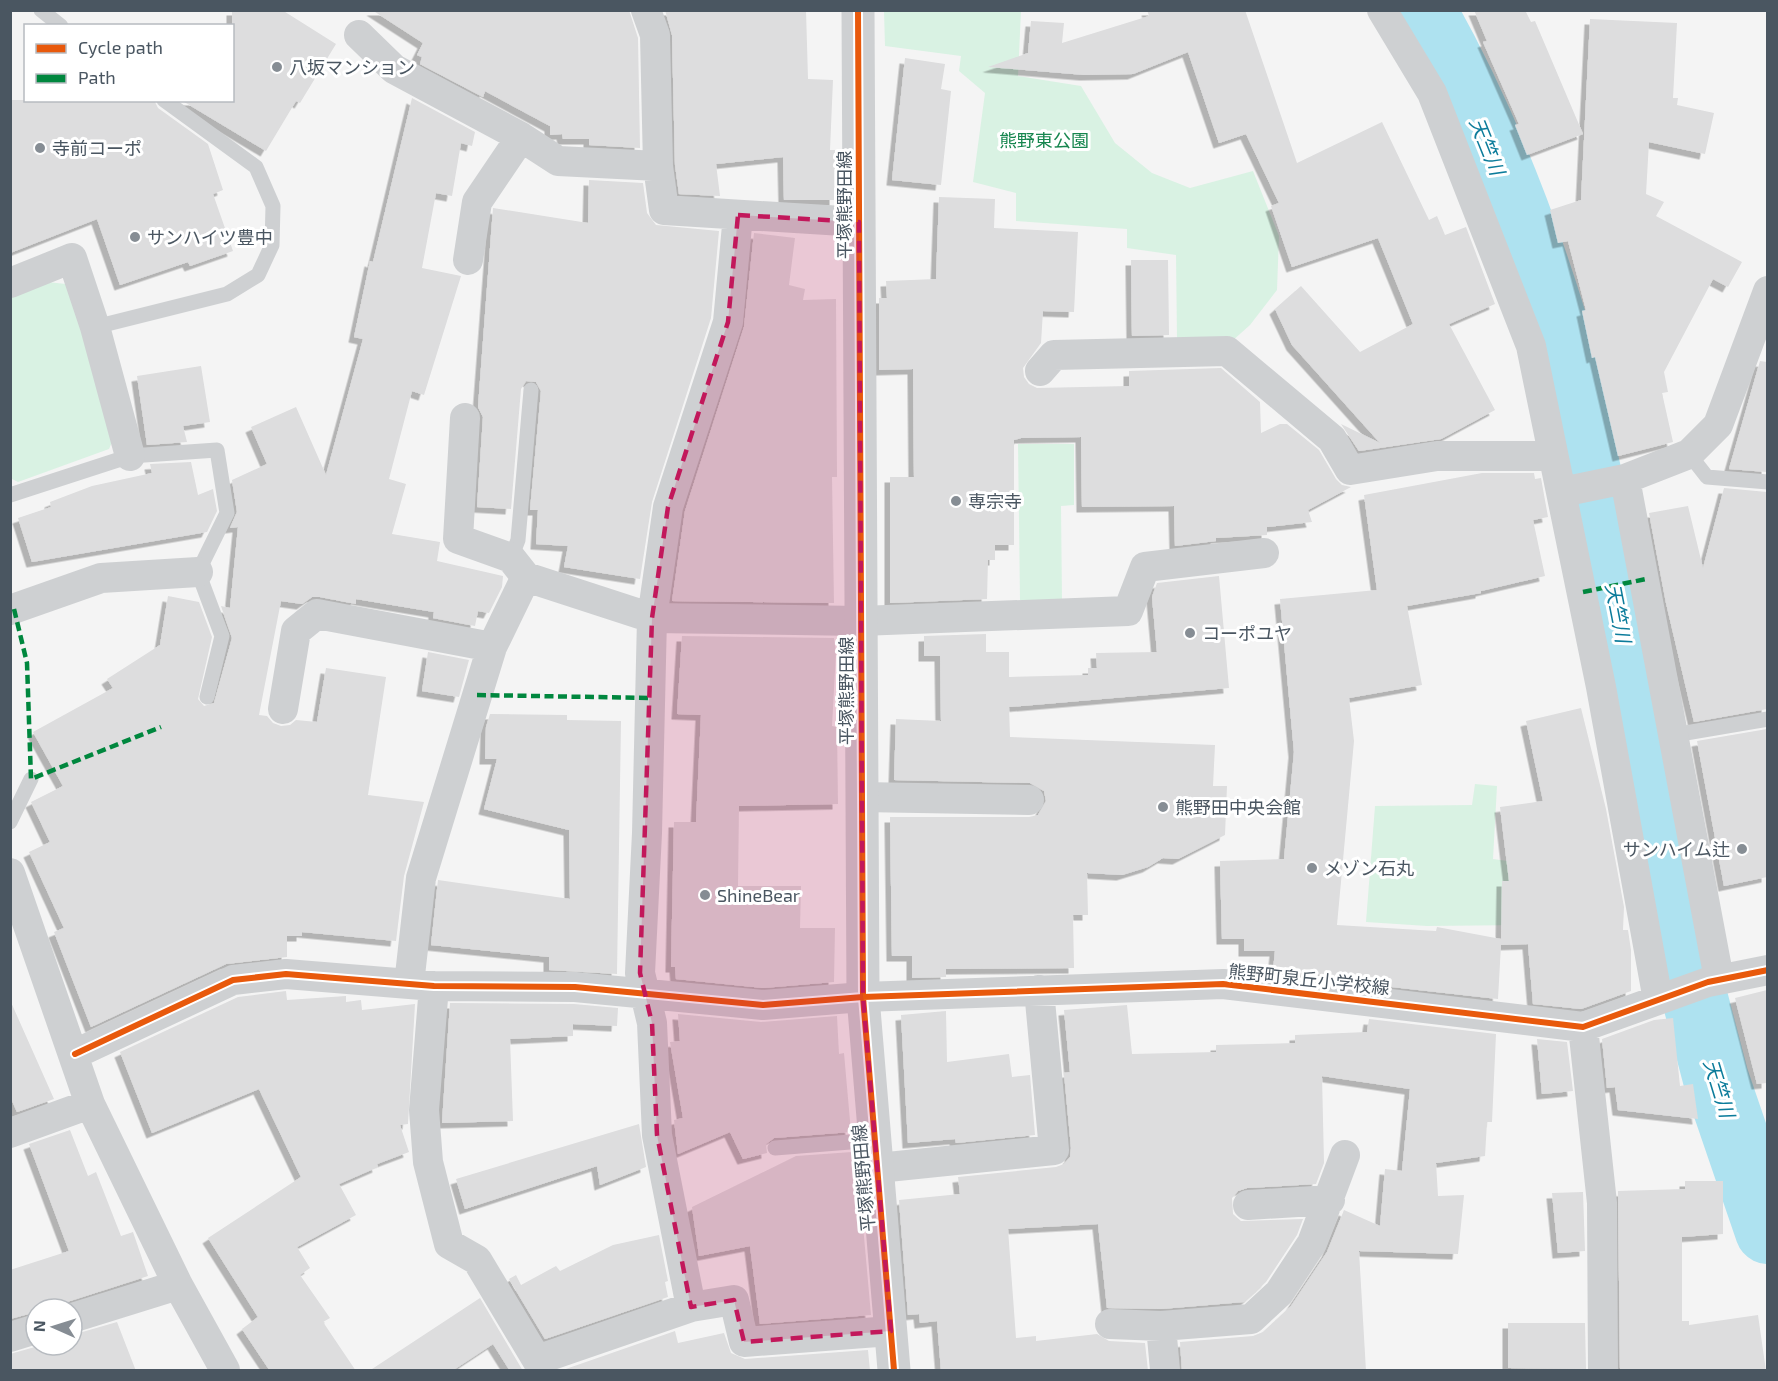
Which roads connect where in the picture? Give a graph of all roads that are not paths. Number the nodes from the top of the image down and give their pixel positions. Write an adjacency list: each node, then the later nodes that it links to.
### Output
1 (41, 10): 5 (lane)
2 (646, 10): 9 (street)
3 (858, 10): 11 (street, 平塚熊野田線)
4 (1384, 11): 21 (street)
5 (58, 24)
6 (359, 35): 8 (street)
7 (167, 102): 15 (lane)
8 (521, 137): 9 (street); 12 (street)
9 (658, 166): 10 (street)
10 (738, 215): 11 (street); 30 (street)
11 (859, 222): 31 (street, 平塚熊野田線)
12 (468, 260)
13 (10, 283): 15 (street)
14 (1767, 291): 19 (street)
15 (94, 327): 20 (street)
16 (1040, 371): 21 (street)
17 (531, 390): 27 (lane)
18 (465, 418): 27 (street)
19 (1689, 454): 22 (street); 23 (lane)
20 (130, 456): 25 (lane); 28 (lane)
21 (1553, 456): 24 (street)
22 (1626, 480): 24 (street); 36 (street)
23 (1767, 482)
24 (1562, 492): 48 (street)
25 (10, 495)
26 (1264, 553): 31 (street)
27 (519, 567): 30 (street); 32 (street)
28 (198, 572): 29 (street); 33 (lane)
29 (10, 610)
30 (652, 618): 31 (street); 46 (street)
31 (860, 621): 38 (street, 平塚熊野田線)
32 (492, 647): 34 (street); 44 (street)
33 (207, 697)
34 (283, 709)
35 (1767, 719): 36 (lane)
36 (1674, 735): 43 (street)
37 (31, 779): 40 (lane)
38 (861, 797): 39 (street); 47 (street, 平塚熊野田線)
39 (1029, 800)
40 (10, 822)
41 (10, 873): 50 (street)
42 (1767, 970): 43 (street)
43 (1713, 981): 48 (street, 熊野町泉丘小学校線)
44 (422, 985): 46 (street, 熊野町泉丘小学校線); 50 (street, 熊野町泉丘小学校線); 64 (street)
45 (1039, 990): 47 (street, 熊野町泉丘小学校線); 49 (street, 熊野町泉丘小学校線); 54 (street)
46 (645, 994): 47 (street, 熊野町泉丘小学校線); 59 (street)
47 (863, 997): 54 (street, 平塚熊野田線)
48 (1665, 998): 49 (street, 熊野町泉丘小学校線)
49 (1583, 1028): 68 (street)
50 (75, 1054): 51 (street)
51 (90, 1104): 52 (street); 58 (street)
52 (10, 1133)
53 (775, 1148): 54 (lane)
54 (876, 1154): 63 (street, 平塚熊野田線)
55 (1345, 1155): 56 (street)
56 (1330, 1200): 57 (street); 62 (street)
57 (1248, 1205)
58 (178, 1285): 60 (street); 65 (street)
59 (691, 1307): 63 (street); 64 (street)
60 (84, 1314)
61 (1110, 1324): 62 (street)
62 (1161, 1326): 67 (street)
63 (891, 1331): 66 (street, 平塚熊野田線)
64 (540, 1365)
65 (225, 1371)
66 (894, 1371)
67 (1165, 1371)
68 (1603, 1371)

